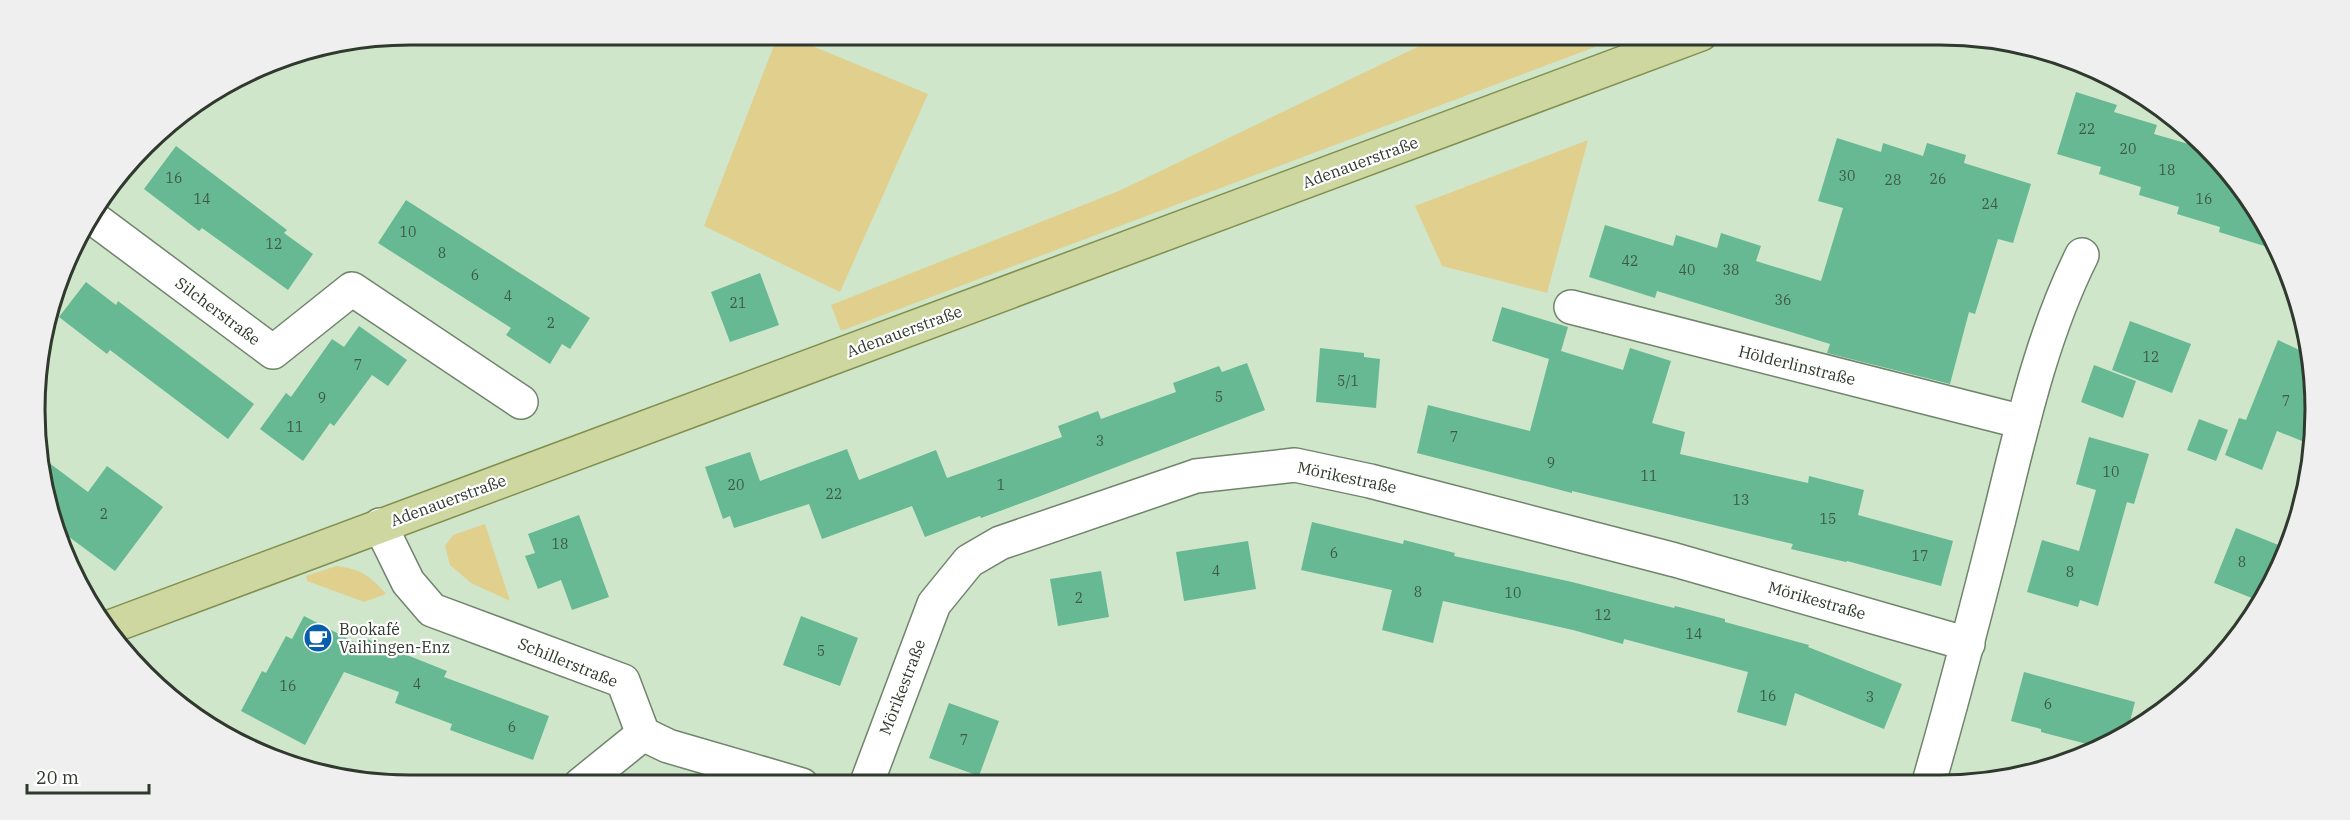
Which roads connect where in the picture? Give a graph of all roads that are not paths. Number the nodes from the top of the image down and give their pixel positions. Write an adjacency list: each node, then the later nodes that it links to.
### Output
1 (1671, 45): 7 (main road, Adenauerstraße)
2 (98, 221): 5 (street, Silcherstraße)
3 (2082, 255): 6 (street)
4 (1571, 307): 6 (street, Hölderlinstraße)
5 (521, 402)
6 (2023, 422): 9 (street)
7 (380, 525): 8 (main road, Adenauerstraße); 10 (street, Schillerstraße)
8 (115, 624)
9 (1968, 644): 13 (street, Mörikestraße); 14 (street)
10 (643, 734): 11 (street); 12 (street)
11 (592, 775)
12 (768, 775)
13 (869, 775)
14 (1931, 775)

